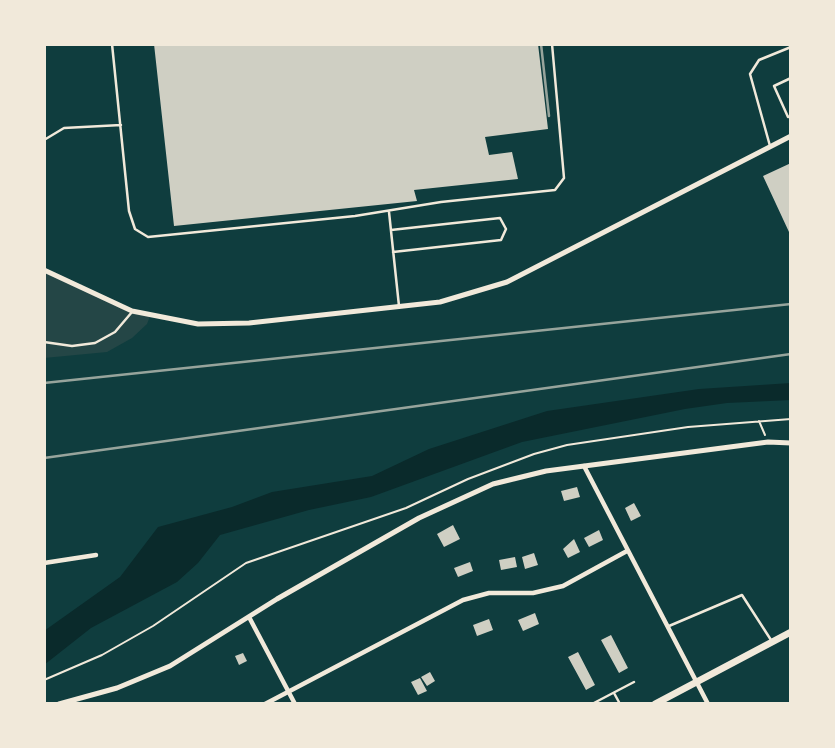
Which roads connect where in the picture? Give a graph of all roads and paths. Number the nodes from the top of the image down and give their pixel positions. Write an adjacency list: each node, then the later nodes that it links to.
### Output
1 (112, 44): 8 (lane)
2 (552, 44): 12 (lane)
3 (780, 44): 5 (lane)
4 (791, 47): 5 (lane)
5 (783, 49): 11 (lane)
6 (791, 80): 7 (lane)
7 (791, 116)
8 (121, 125): 10 (lane); 12 (lane)
9 (791, 136): 11 (street)
10 (44, 140)
11 (770, 146): 16 (street)
12 (389, 212): 13 (lane)
13 (391, 230): 14 (lane); 14 (lane)
14 (393, 252): 16 (lane)
15 (44, 270): 17 (street)
16 (399, 307): 17 (street)
17 (132, 311): 18 (lane)
18 (44, 342)
19 (759, 420): 20 (path)
20 (768, 442): 21 (street); 22 (street)
21 (791, 443)
22 (584, 466): 23 (street); 26 (street)
23 (627, 551): 27 (street); 32 (street)
24 (96, 555): 25 (street)
25 (44, 563)
26 (249, 617): 32 (street); 34 (street)
27 (667, 627): 29 (lane); 31 (street)
28 (791, 632): 29 (main road)
29 (773, 642): 31 (main road)
30 (634, 682): 33 (lane)
31 (696, 682): 39 (main road); 40 (street)
32 (288, 692): 35 (street); 36 (street)
33 (614, 693): 37 (lane); 38 (lane)
34 (59, 704)
35 (265, 704)
36 (295, 704)
37 (592, 704)
38 (620, 704)
39 (655, 704)
40 (708, 704)

